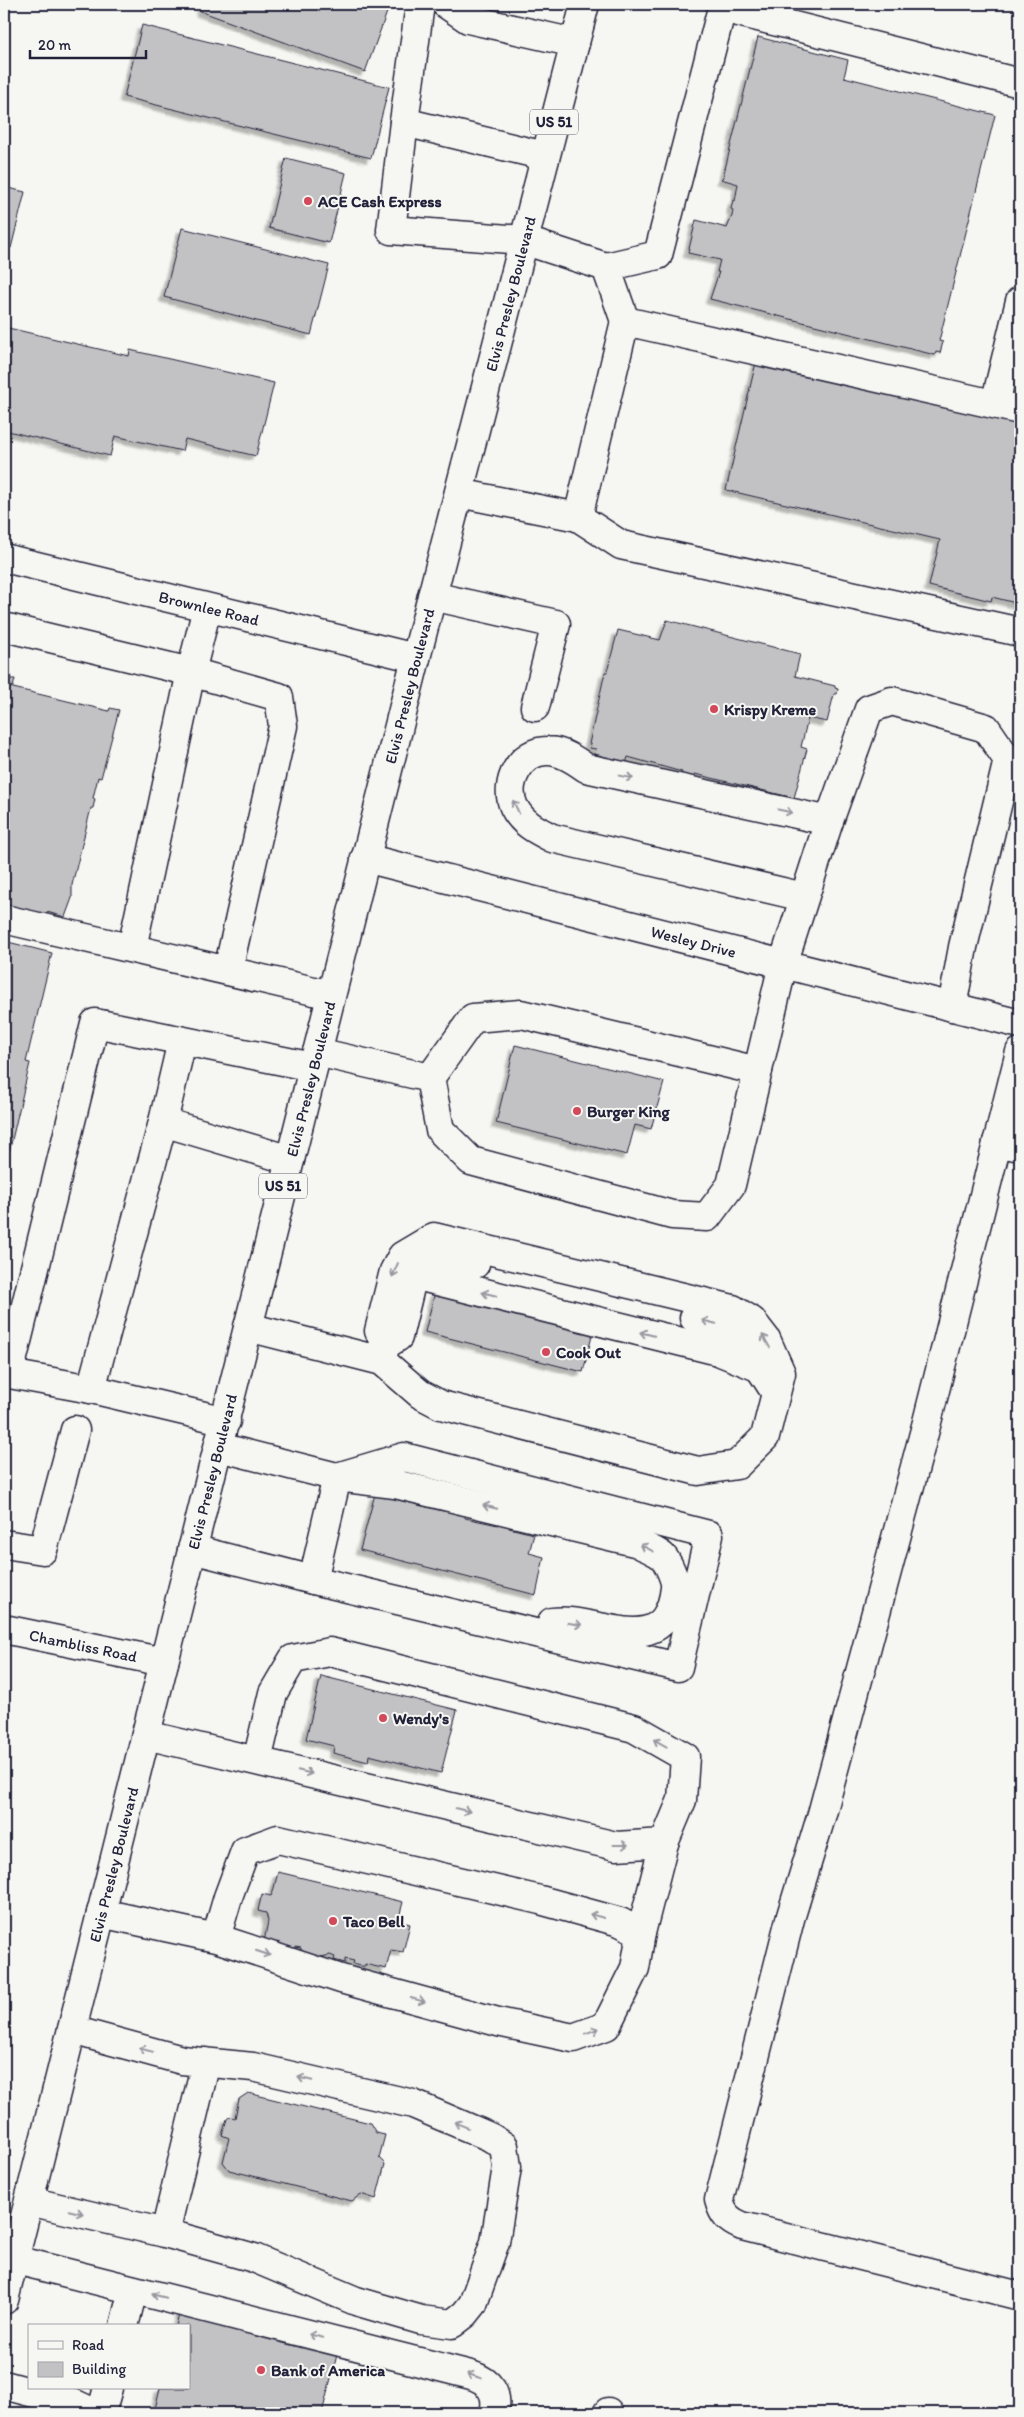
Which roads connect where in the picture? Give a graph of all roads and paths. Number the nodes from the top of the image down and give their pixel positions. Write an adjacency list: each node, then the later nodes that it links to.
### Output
1 (420, 4): 7 (main road)
2 (446, 4): 5 (main road)
3 (585, 4): 5 (main road, Elvis Presley Boulevard / US 51)
4 (723, 6): 6 (main road); 10 (main road)
5 (575, 43): 8 (main road, Elvis Presley Boulevard / US 51)
6 (1020, 83)
7 (404, 122): 8 (main road); 9 (main road)
8 (545, 156): 9 (main road, Elvis Presley Boulevard / US 51)
9 (523, 240): 10 (main road); 14 (main road, Elvis Presley Boulevard / US 51)
10 (606, 267): 12 (main road)
11 (1020, 301): 13 (main road)
12 (625, 321): 13 (main road); 15 (main road)
13 (1008, 407)
14 (459, 492): 15 (main road); 17 (main road, Elvis Presley Boulevard / US 51)
15 (578, 517): 20 (main road)
16 (4, 558): 18 (main road, Brownlee Road)
17 (432, 596): 21 (main road, Elvis Presley Boulevard / US 51); 23 (main road)
18 (207, 608): 21 (main road, Brownlee Road); 22 (main road)
19 (4, 626): 22 (main road)
20 (1020, 632)
21 (416, 658): 25 (main road, Elvis Presley Boulevard / US 51)
22 (191, 672): 28 (main road); 30 (main road)
23 (535, 706)
24 (830, 821): 26 (main road); 26 (main road, one-way to 24); 32 (main road)
25 (366, 858): 29 (main road, Wesley Drive); 31 (main road, Elvis Presley Boulevard / US 51)
26 (804, 897): 29 (main road)
27 (4, 918): 28 (main road)
28 (132, 948): 30 (main road)
29 (783, 964): 32 (main road, Wesley Drive); 37 (main road)
30 (228, 970): 31 (main road)
31 (331, 995): 36 (main road, Elvis Presley Boulevard / US 51)
32 (952, 1007): 33 (main road, Wesley Drive)
33 (1020, 1024)
34 (182, 1041): 36 (main road); 39 (main road); 44 (main road)
35 (1020, 1052): 40 (main road)
36 (315, 1059): 38 (main road); 41 (main road, Elvis Presley Boulevard / US 51)
37 (758, 1072): 38 (main road); 38 (main road)
38 (430, 1078)
39 (163, 1122): 41 (main road); 45 (main road)
40 (1009, 1145): 69 (main road)
41 (290, 1160): 42 (main road, Elvis Presley Boulevard / US 51)
42 (248, 1327): 43 (main road); 47 (main road, Elvis Presley Boulevard / US 51)
43 (383, 1353): 46 (main road); 46 (main road, one-way to 43); 46 (main road, one-way to 43)
44 (7, 1374): 45 (main road)
45 (90, 1389): 47 (main road)
46 (776, 1393)
47 (226, 1422): 49 (main road, Elvis Presley Boulevard / US 51)
48 (75, 1430): 51 (main road)
49 (218, 1448): 50 (main road); 52 (main road, Elvis Presley Boulevard / US 51)
50 (337, 1477): 53 (main road); 54 (main road, one-way to 50); 54 (main road)
51 (4, 1544)
52 (192, 1549): 53 (main road); 56 (main road, Elvis Presley Boulevard / US 51)
53 (313, 1580): 54 (main road)
54 (509, 1627)
55 (4, 1629): 56 (main road, Chambliss Road)
56 (164, 1662): 57 (main road, Elvis Presley Boulevard / US 51)
57 (146, 1735): 58 (main road); 60 (main road, Elvis Presley Boulevard / US 51)
58 (257, 1761): 59 (main road, one-way to 59); 59 (main road, one-way to 58)
59 (664, 1843): 61 (main road)
60 (101, 1913): 62 (main road); 63 (main road, Elvis Presley Boulevard / US 51)
61 (641, 1933): 62 (main road, one-way to 62); 62 (main road, one-way to 61)
62 (216, 1938)
63 (72, 2030): 64 (main road, one-way to 63); 65 (main road, Elvis Presley Boulevard / US 51)
64 (206, 2062): 66 (main road); 66 (main road, one-way to 64)
65 (29, 2201): 66 (main road, one-way to 66); 67 (main road, Elvis Presley Boulevard / US 51)
66 (165, 2233)
67 (9, 2258): 68 (main road); 70 (main road, Elvis Presley Boulevard / US 51)
68 (133, 2290): 71 (main road); 76 (main road, one-way to 68)
69 (1020, 2296)
70 (4, 2300)
71 (124, 2324)
72 (4, 2385): 74 (main road)
73 (107, 2390): 75 (main road)
74 (94, 2413)
75 (101, 2413)
76 (494, 2413)

